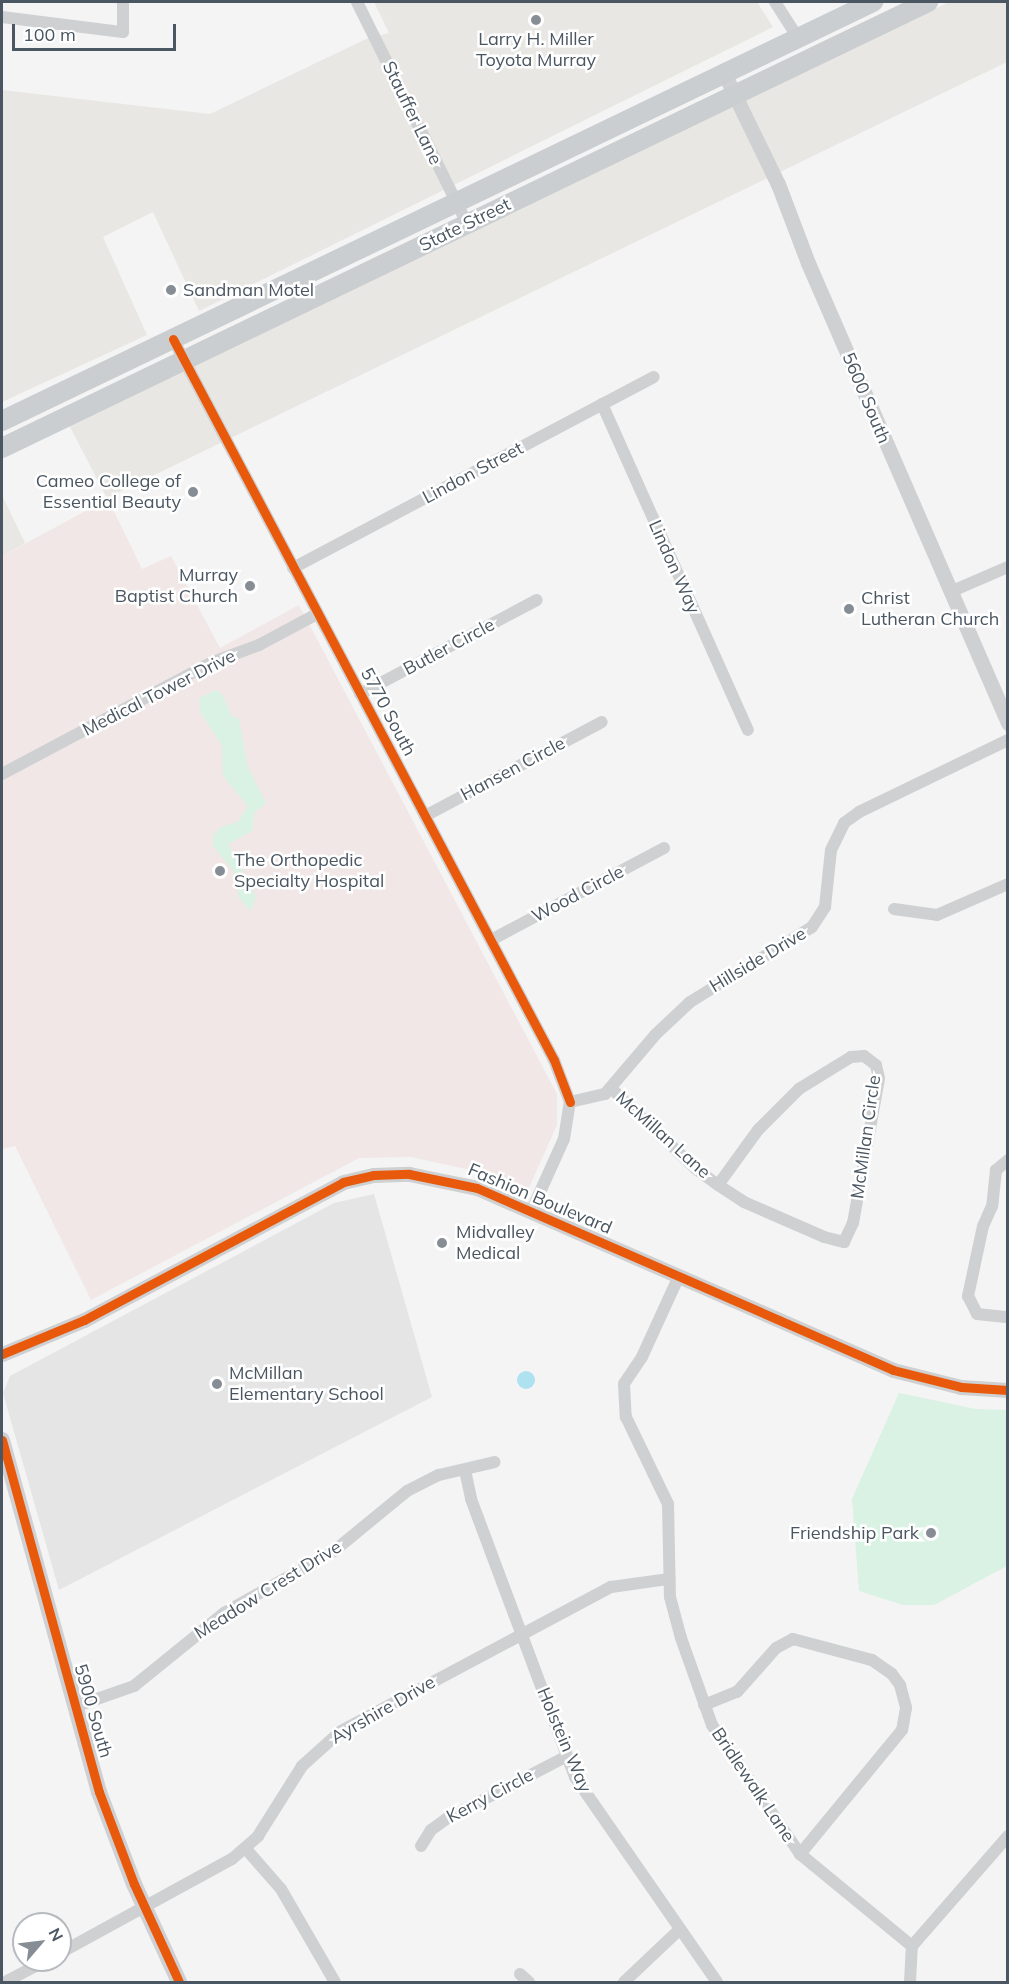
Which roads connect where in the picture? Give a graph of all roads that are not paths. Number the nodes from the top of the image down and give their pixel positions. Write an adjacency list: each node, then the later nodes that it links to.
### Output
1 (123, 2): 6 (street)
2 (357, 2): 10 (street, Stauffer Lane)
3 (775, 2): 7 (street)
4 (873, 2): 7 (main road, State Street)
5 (928, 2): 9 (main road, State Street)
6 (2, 17)
7 (798, 38): 8 (main road, State Street)
8 (724, 74): 9 (street, 5600 South); 10 (main road, State Street)
9 (736, 94): 11 (main road, State Street); 20 (street, 5600 South)
10 (456, 203): 11 (street, Stauffer Lane); 12 (main road, State Street)
11 (467, 224): 13 (main road, State Street)
12 (173, 339): 13 (street, 5770 South); 16 (main road, State Street)
13 (183, 360): 17 (main road, State Street); 19 (street, 5770 South)
14 (653, 377): 15 (street, Lindon Street)
15 (602, 404): 19 (street, Lindon Street); 26 (street, Lindon Way)
16 (2, 421)
17 (2, 448)
18 (1008, 567): 20 (street)
19 (293, 568): 22 (street, 5770 South)
20 (950, 592): 25 (street, 5600 South)
21 (537, 600): 23 (street, Butler Circle)
22 (317, 614): 23 (street, 5770 South); 28 (street, Medical Tower Drive)
23 (360, 694): 29 (street, 5770 South)
24 (602, 722): 29 (street, Hansen Circle)
25 (1008, 723)
26 (747, 730)
27 (1008, 740): 34 (street, Hillside Drive)
28 (2, 774)
29 (425, 816): 33 (street, 5770 South)
30 (664, 848): 33 (street, Wood Circle)
31 (1008, 884): 32 (street)
32 (894, 909)
33 (491, 940): 35 (street, 5770 South)
34 (612, 1089): 35 (street); 37 (street, McMillan Lane)
35 (570, 1102): 38 (street)
36 (1008, 1160): 41 (street)
37 (718, 1185): 39 (street, McMillan Lane); 39 (street, McMillan Circle)
38 (531, 1212): 40 (street, Fashion Boulevard); 42 (street, Fashion Boulevard)
39 (844, 1242)
40 (679, 1276): 43 (street, Fashion Boulevard); 47 (street, Bridlewalk Lane)
41 (1008, 1317)
42 (2, 1354)
43 (1008, 1390)
44 (2, 1440): 50 (main road, 5900 South)
45 (495, 1462): 46 (street, Meadow Crest Drive)
46 (465, 1470): 48 (street, Holstein Way); 50 (street, Meadow Crest Drive)
47 (669, 1579): 48 (street, Ayrshire Drive); 49 (street, Bridlewalk Lane)
48 (522, 1635): 51 (street, Holstein Way); 54 (street, Ayrshire Drive)
49 (704, 1705): 55 (street, Bridlewalk Lane); 55 (street)
50 (74, 1707): 56 (main road, 5900 South)
51 (567, 1756): 53 (street, Kerry Circle); 57 (street, Holstein Way)
52 (1008, 1836): 58 (street)
53 (421, 1845)
54 (246, 1849): 56 (street, Ayrshire Drive); 63 (street)
55 (800, 1854): 58 (street, Bridlewalk Lane)
56 (144, 1908): 59 (street, Ayrshire Drive); 62 (main road, 5900 South)
57 (680, 1929): 64 (street); 65 (street, Holstein Way)
58 (912, 1946): 66 (street)
59 (72, 1947)
60 (25, 1972): 61 (street)
61 (5, 1983)
62 (179, 1983)
63 (335, 1983)
64 (624, 1983)
65 (717, 1983)
66 (910, 1983)

